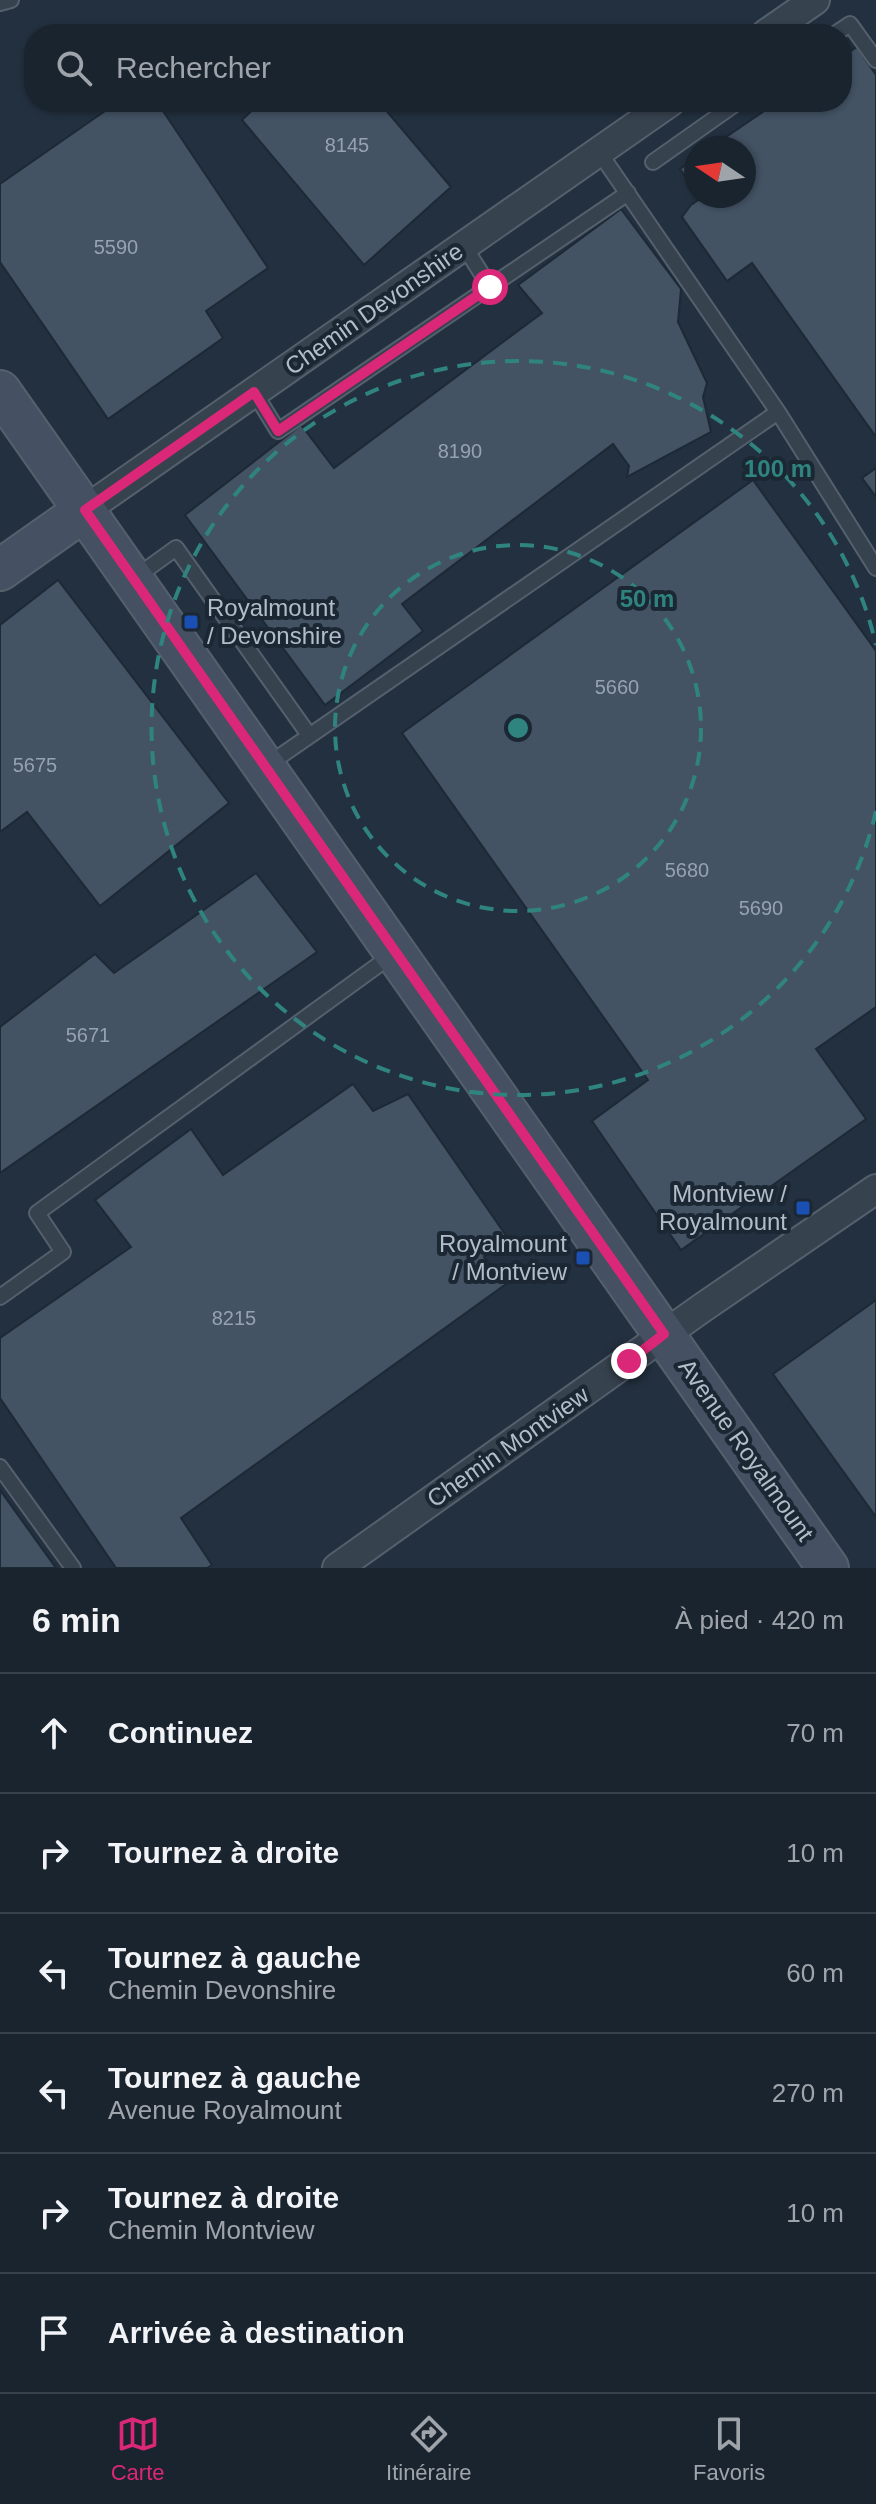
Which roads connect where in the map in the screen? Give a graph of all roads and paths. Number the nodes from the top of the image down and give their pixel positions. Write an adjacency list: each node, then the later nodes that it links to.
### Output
1 (11, 0): 3 (lane)
2 (815, 0): 4 (street)
3 (0, 3)
4 (780, 24)
5 (852, 27): 6 (lane)
6 (876, 60)
7 (656, 112): 9 (street, Chemin Devonshire)
8 (724, 112): 10 (lane)
9 (599, 152): 11 (lane); 12 (street, Chemin Devonshire)
10 (653, 162)
11 (628, 193): 13 (lane); 16 (lane)
12 (464, 246): 13 (lane); 15 (street, Chemin Devonshire)
13 (490, 287): 15 (lane)
14 (0, 391): 17 (street, Avenue Royalmount)
15 (254, 392): 17 (street, Chemin Devonshire)
16 (778, 412): 18 (lane); 21 (lane)
17 (85, 510): 19 (street, Chemin Devonshire); 20 (street, Avenue Royalmount)
18 (876, 568)
19 (0, 570)
20 (134, 579): 21 (lane); 22 (street, Avenue Royalmount)
21 (309, 735): 22 (lane)
22 (266, 766): 23 (street, Avenue Royalmount)
23 (396, 953): 25 (lane); 26 (street, Avenue Royalmount)
24 (876, 1189): 26 (street, Chemin Montview)
25 (0, 1297)
26 (664, 1334): 29 (street, Chemin Montview); 30 (street, Avenue Royalmount)
27 (0, 1467): 28 (lane)
28 (73, 1568)
29 (337, 1568)
30 (828, 1568)

